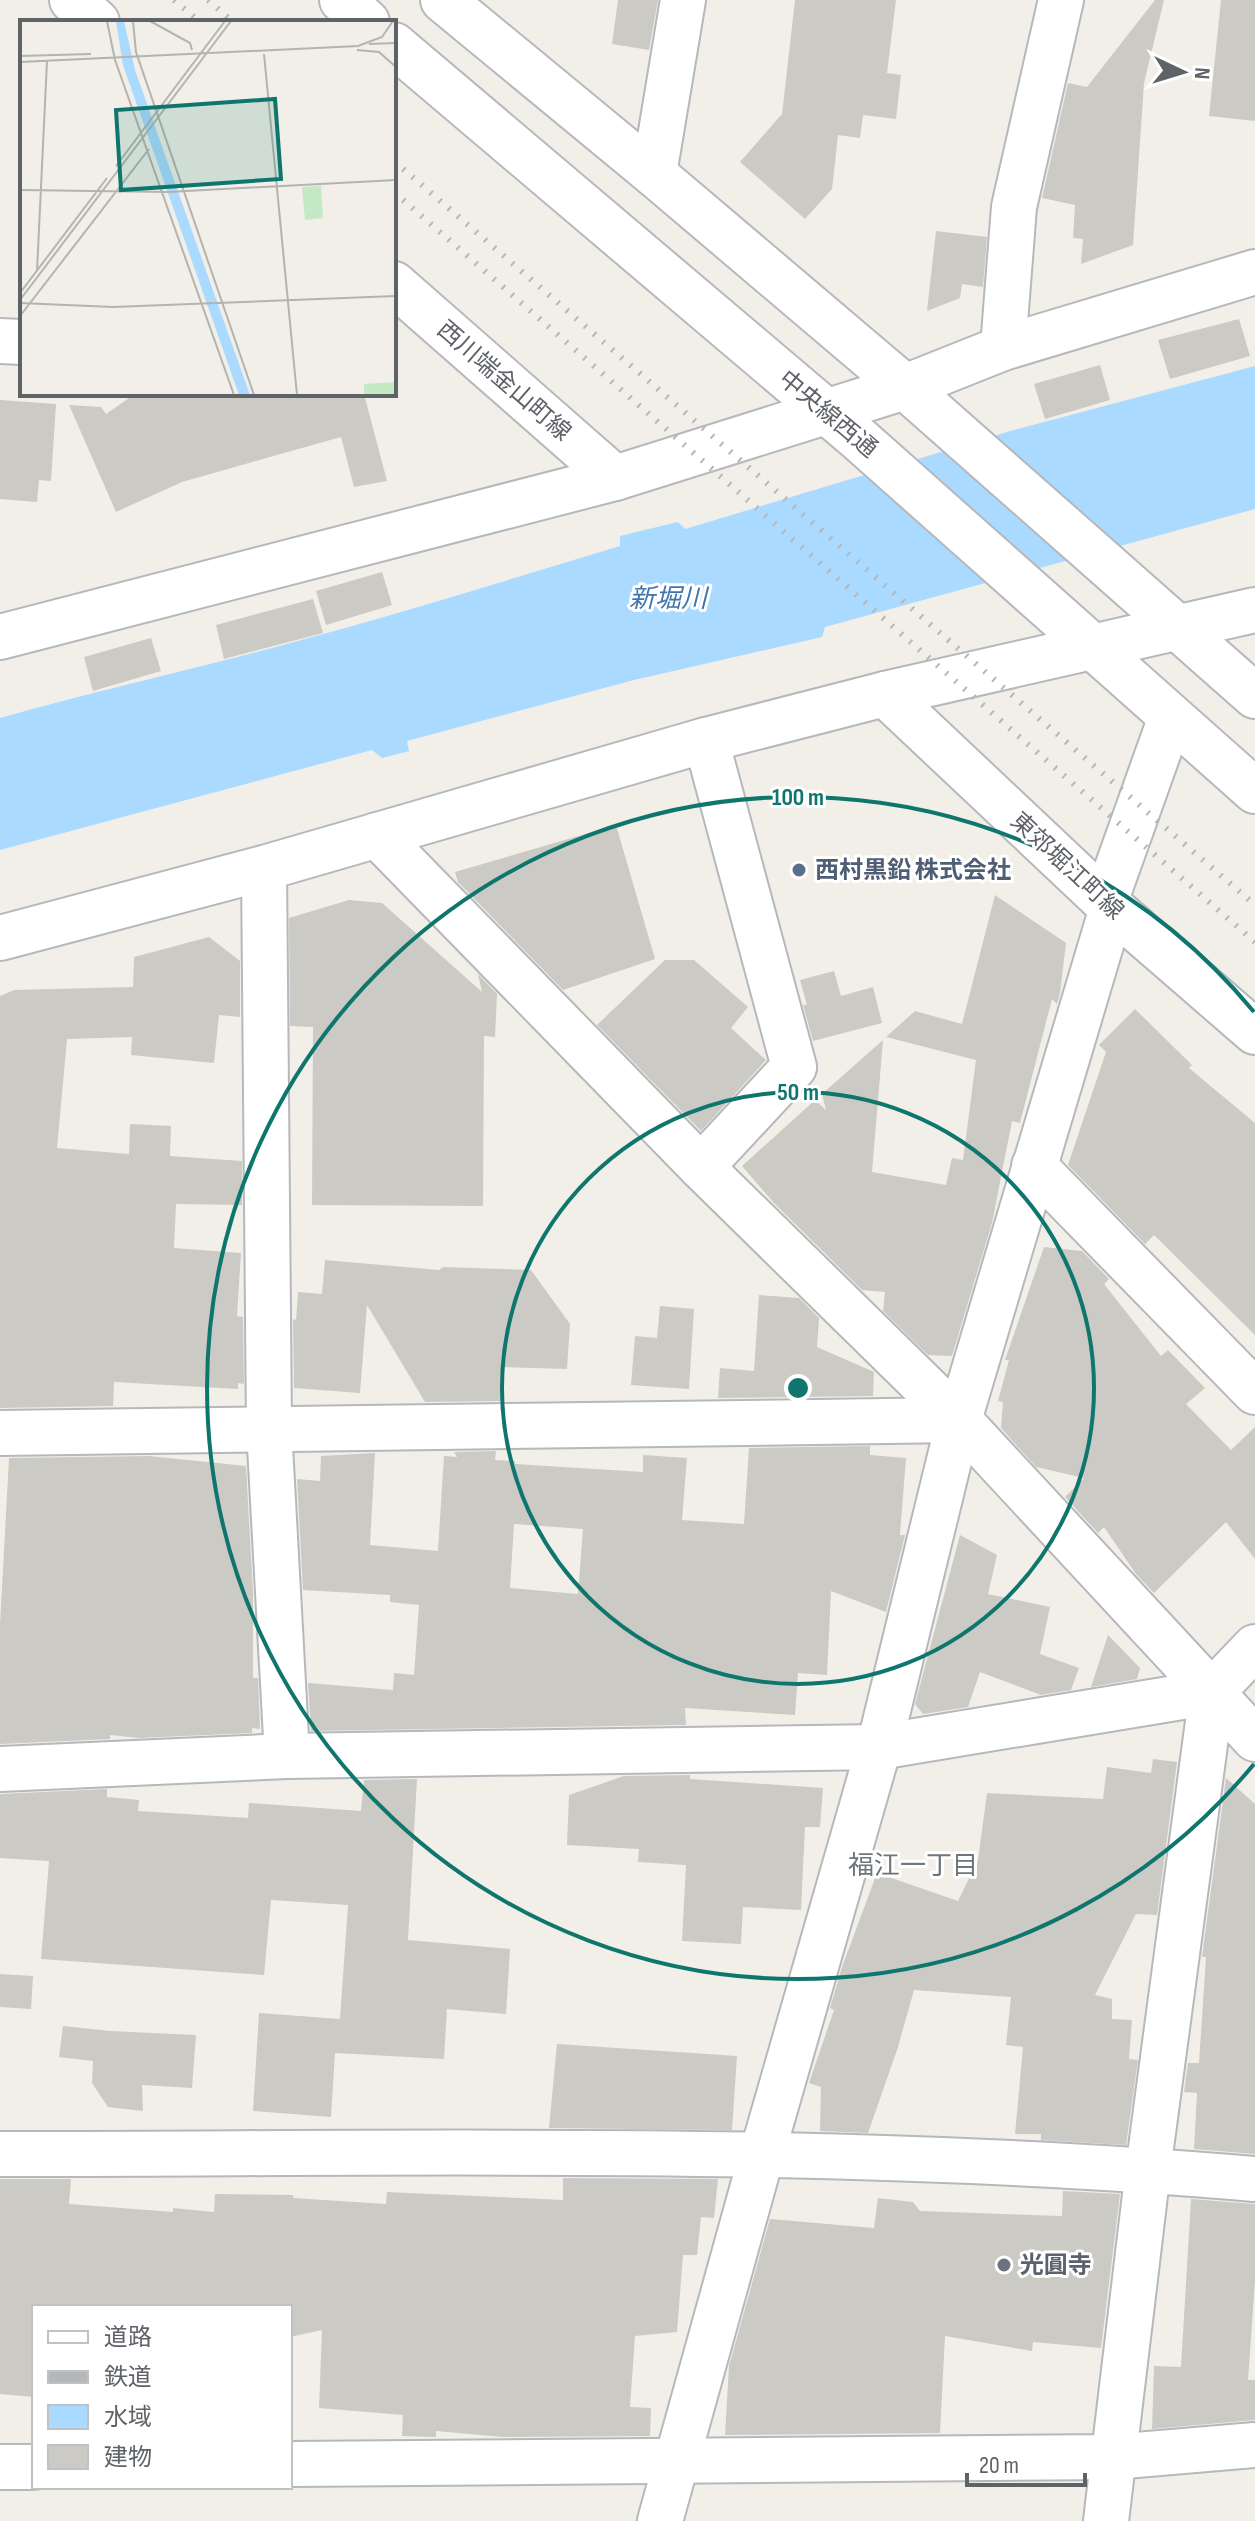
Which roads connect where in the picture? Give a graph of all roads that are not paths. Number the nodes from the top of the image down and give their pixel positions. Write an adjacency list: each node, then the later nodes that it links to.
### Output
1 (72, 0): 6 (street)
2 (342, 0): 7 (street)
3 (443, 0): 9 (street)
4 (683, 0): 9 (street)
5 (1061, 0): 14 (street)
6 (95, 20)
7 (365, 20)
8 (396, 47): 16 (street, 中央線西通)
9 (654, 174): 15 (street)
10 (1255, 272): 14 (street)
11 (396, 286): 17 (street, 西川端金山町線)
12 (0, 341): 13 (street)
13 (20, 342)
14 (1003, 348): 15 (street)
15 (920, 400): 16 (street); 19 (street)
16 (826, 412): 17 (street); 21 (street, 中央線西通)
17 (615, 478): 20 (street)
18 (1255, 610): 19 (street)
19 (1179, 629): 21 (street); 23 (street)
20 (0, 637)
21 (1094, 648): 22 (street); 24 (street, 中央線西通)
22 (885, 694): 25 (street); 29 (street, 東郊堀江町線)
23 (1255, 696)
24 (1171, 717): 26 (street, 中央線西通); 29 (street)
25 (706, 740): 27 (street); 33 (street)
26 (1255, 791)
27 (377, 835): 28 (street); 33 (street)
28 (264, 868): 30 (street); 36 (street)
29 (1108, 905): 31 (street, 東郊堀江町線); 32 (street)
30 (0, 938)
31 (1255, 1032)
32 (1034, 1166): 34 (street); 35 (street)
33 (701, 1167): 35 (street)
34 (1255, 1392)
35 (959, 1420): 36 (street); 39 (street); 41 (street)
36 (269, 1428): 37 (street); 42 (street)
37 (0, 1433)
38 (1255, 1647): 39 (street)
39 (1212, 1692): 40 (street); 41 (street); 46 (street)
40 (1255, 1739)
41 (879, 1747): 42 (street); 45 (street)
42 (287, 1756): 43 (street)
43 (0, 1769)
44 (0, 2154): 45 (street)
45 (762, 2154): 46 (street); 50 (street)
46 (1148, 2170): 47 (street); 49 (street)
47 (1255, 2179)
48 (1255, 2445): 49 (street)
49 (1113, 2457): 50 (street); 55 (street)
50 (678, 2460): 51 (street); 54 (street)
51 (292, 2464)
52 (0, 2467): 53 (street)
53 (32, 2467)
54 (660, 2521)
55 (1106, 2521)

